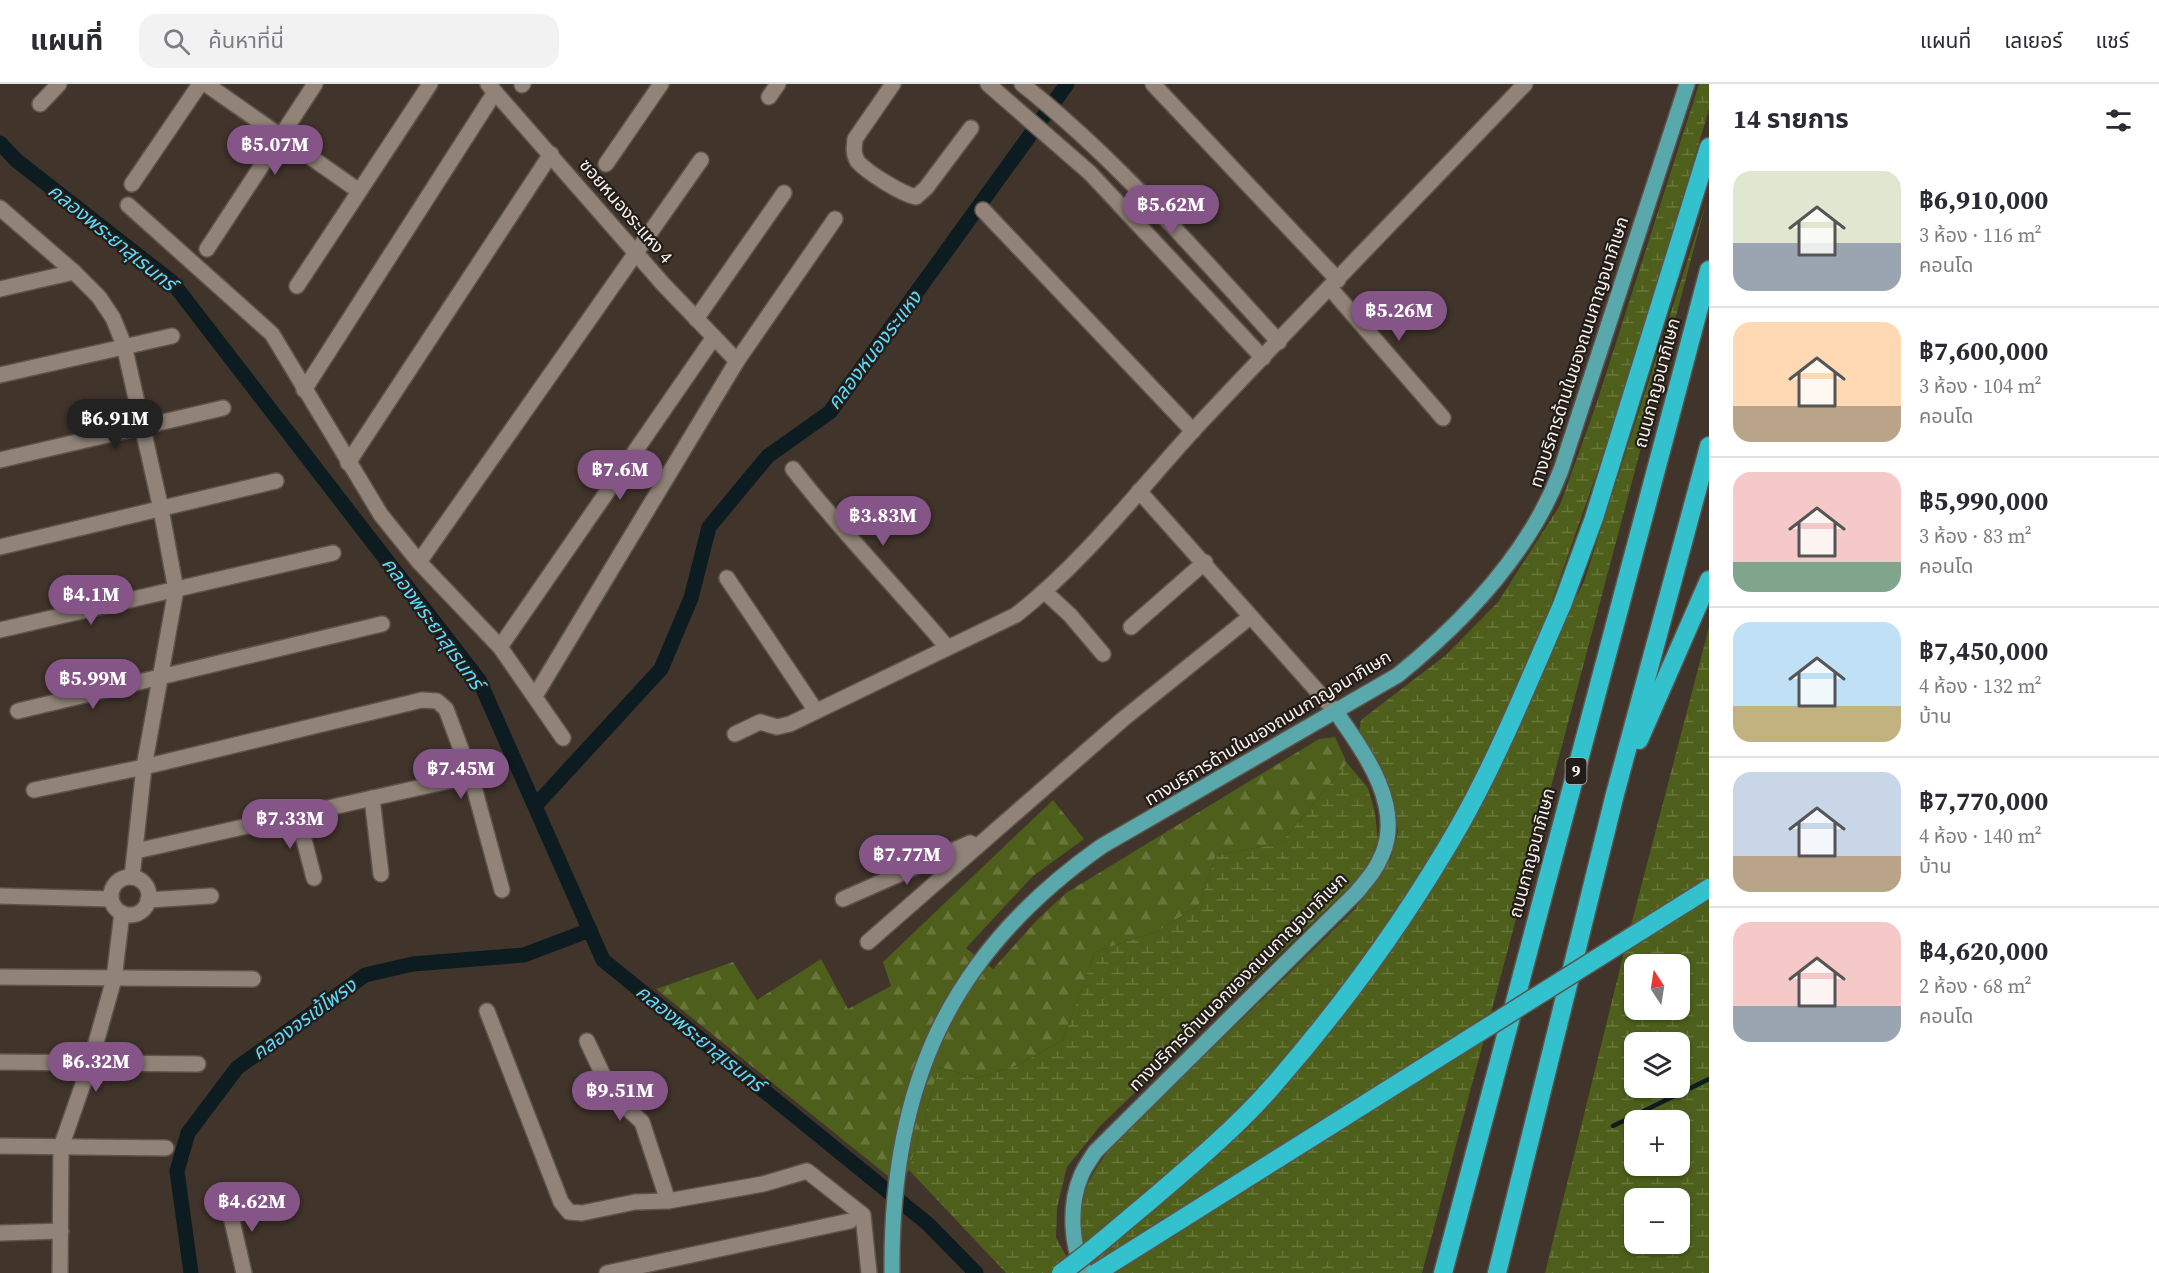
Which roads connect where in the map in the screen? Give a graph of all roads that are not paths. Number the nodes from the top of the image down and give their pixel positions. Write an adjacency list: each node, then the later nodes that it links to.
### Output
1 (58, 84): 16 (street)
2 (200, 84): 25 (street)
3 (206, 84): 18 (street)
4 (315, 84): 18 (street)
5 (430, 84): 26 (street)
6 (661, 84): 23 (street)
7 (778, 84): 15 (street)
8 (893, 84): 17 (street)
9 (1153, 84): 36 (street)
10 (1525, 84): 36 (street)
11 (1687, 84): 78 (main road, ทางบริการด้านในของถนนกาญจนาภิเษก)
12 (998, 87): 24 (street)
13 (492, 88): 20 (street, ซอยหนองระแหง 4); 47 (street)
14 (1027, 88): 21 (street)
15 (769, 97)
16 (40, 104)
17 (971, 128)
18 (280, 138): 26 (street); 32 (street)
19 (1709, 147): 123 (highway, bridge)
20 (551, 154): 33 (street, ซอยหนองระแหง 4); 54 (street)
21 (1104, 156): 24 (street); 42 (street)
22 (700, 160): 33 (street)
23 (606, 164)
24 (1089, 173): 44 (street)
25 (132, 184)
26 (359, 191): 37 (street)
27 (784, 193): 39 (street)
28 (128, 205): 47 (street)
29 (0, 208): 35 (street)
30 (983, 210): 51 (street)
31 (835, 219): 45 (street)
32 (207, 249)
33 (635, 251): 39 (street, ซอยหนองระแหง 4); 61 (street)
34 (1709, 270): 126 (highway, ถนนกาญจนาภิเษก / 9)
35 (74, 272): 38 (street); 43 (street)
36 (1334, 284): 42 (street); 49 (street)
37 (297, 286)
38 (0, 289)
39 (696, 319): 41 (street, ซอยหนองระแหง 4)
40 (171, 336): 43 (street)
41 (714, 337): 45 (street, ซอยหนองระแหง 4); 71 (street)
42 (1279, 342): 44 (street)
43 (124, 345): 46 (street); 50 (street)
44 (1263, 358): 51 (street)
45 (737, 361): 75 (street)
46 (0, 375)
47 (304, 390): 54 (street)
48 (223, 408): 50 (street)
49 (1443, 418)
50 (142, 426): 53 (street); 58 (street)
51 (1193, 431): 57 (street)
52 (1709, 446): 84 (highway)
53 (0, 460)
54 (348, 463): 61 (street)
55 (793, 469): 72 (street)
56 (276, 481): 58 (street)
57 (1139, 491): 62 (street); 66 (street)
58 (161, 509): 59 (street); 65 (street)
59 (0, 547)
60 (333, 553): 65 (street)
61 (419, 562): 71 (street)
62 (1205, 562): 67 (street); 69 (street)
63 (727, 578): 77 (street)
64 (1709, 580): 84 (highway)
65 (176, 591): 70 (street); 74 (street)
66 (1045, 592): 72 (street); 73 (street)
67 (1248, 614): 78 (street); 87 (street)
68 (382, 624): 74 (street)
69 (1131, 627)
70 (0, 630)
71 (500, 647): 75 (street)
72 (946, 647): 77 (street)
73 (1103, 654)
74 (160, 677): 76 (street); 81 (street)
75 (535, 696): 80 (street)
76 (18, 711)
77 (816, 711): 79 (street)
78 (1336, 712): 122 (main road, ทางบริการด้านในของถนนกาญจนาภิเษก); 124 (main road, ทางบริการด้านนอกของถนนกาญจนาภิเษก)
79 (735, 734)
80 (562, 738)
81 (144, 767): 82 (street); 83 (street); 88 (street)
82 (471, 776): 85 (street); 93 (street)
83 (34, 790)
84 (1615, 794): 127 (highway)
85 (372, 798): 86 (street); 89 (street)
86 (297, 813): 88 (street); 91 (street)
87 (972, 847): 96 (street); 100 (street)
88 (136, 851): 90 (street)
89 (381, 874)
90 (132, 877): 97 (street); 98 (street)
91 (314, 878)
92 (1709, 888): 125 (highway, bridge)
93 (502, 890)
94 (0, 896): 97 (street)
95 (211, 896): 98 (street)
96 (843, 898)
97 (111, 899): 99 (street)
98 (148, 900): 99 (street)
99 (122, 913): 102 (street)
100 (867, 942)
101 (0, 977): 102 (street)
102 (114, 979): 103 (street); 107 (street)
103 (253, 979)
104 (487, 1011): 113 (street)
105 (587, 1041): 113 (street)
106 (0, 1062): 107 (street)
107 (90, 1064): 108 (street); 110 (street)
108 (198, 1064)
109 (0, 1146): 110 (street)
110 (61, 1147): 111 (street); 115 (street)
111 (166, 1148)
112 (227, 1199): 119 (street)
113 (669, 1201): 121 (street)
114 (850, 1221): 117 (street)
115 (61, 1231): 116 (street); 118 (street)
116 (0, 1233)
117 (668, 1266): 120 (street)
118 (60, 1273)
119 (244, 1273)
120 (606, 1273)
121 (869, 1273)
122 (892, 1273)
123 (1061, 1273)
124 (1086, 1273)
125 (1096, 1273)
126 (1443, 1273)
127 (1497, 1273)

